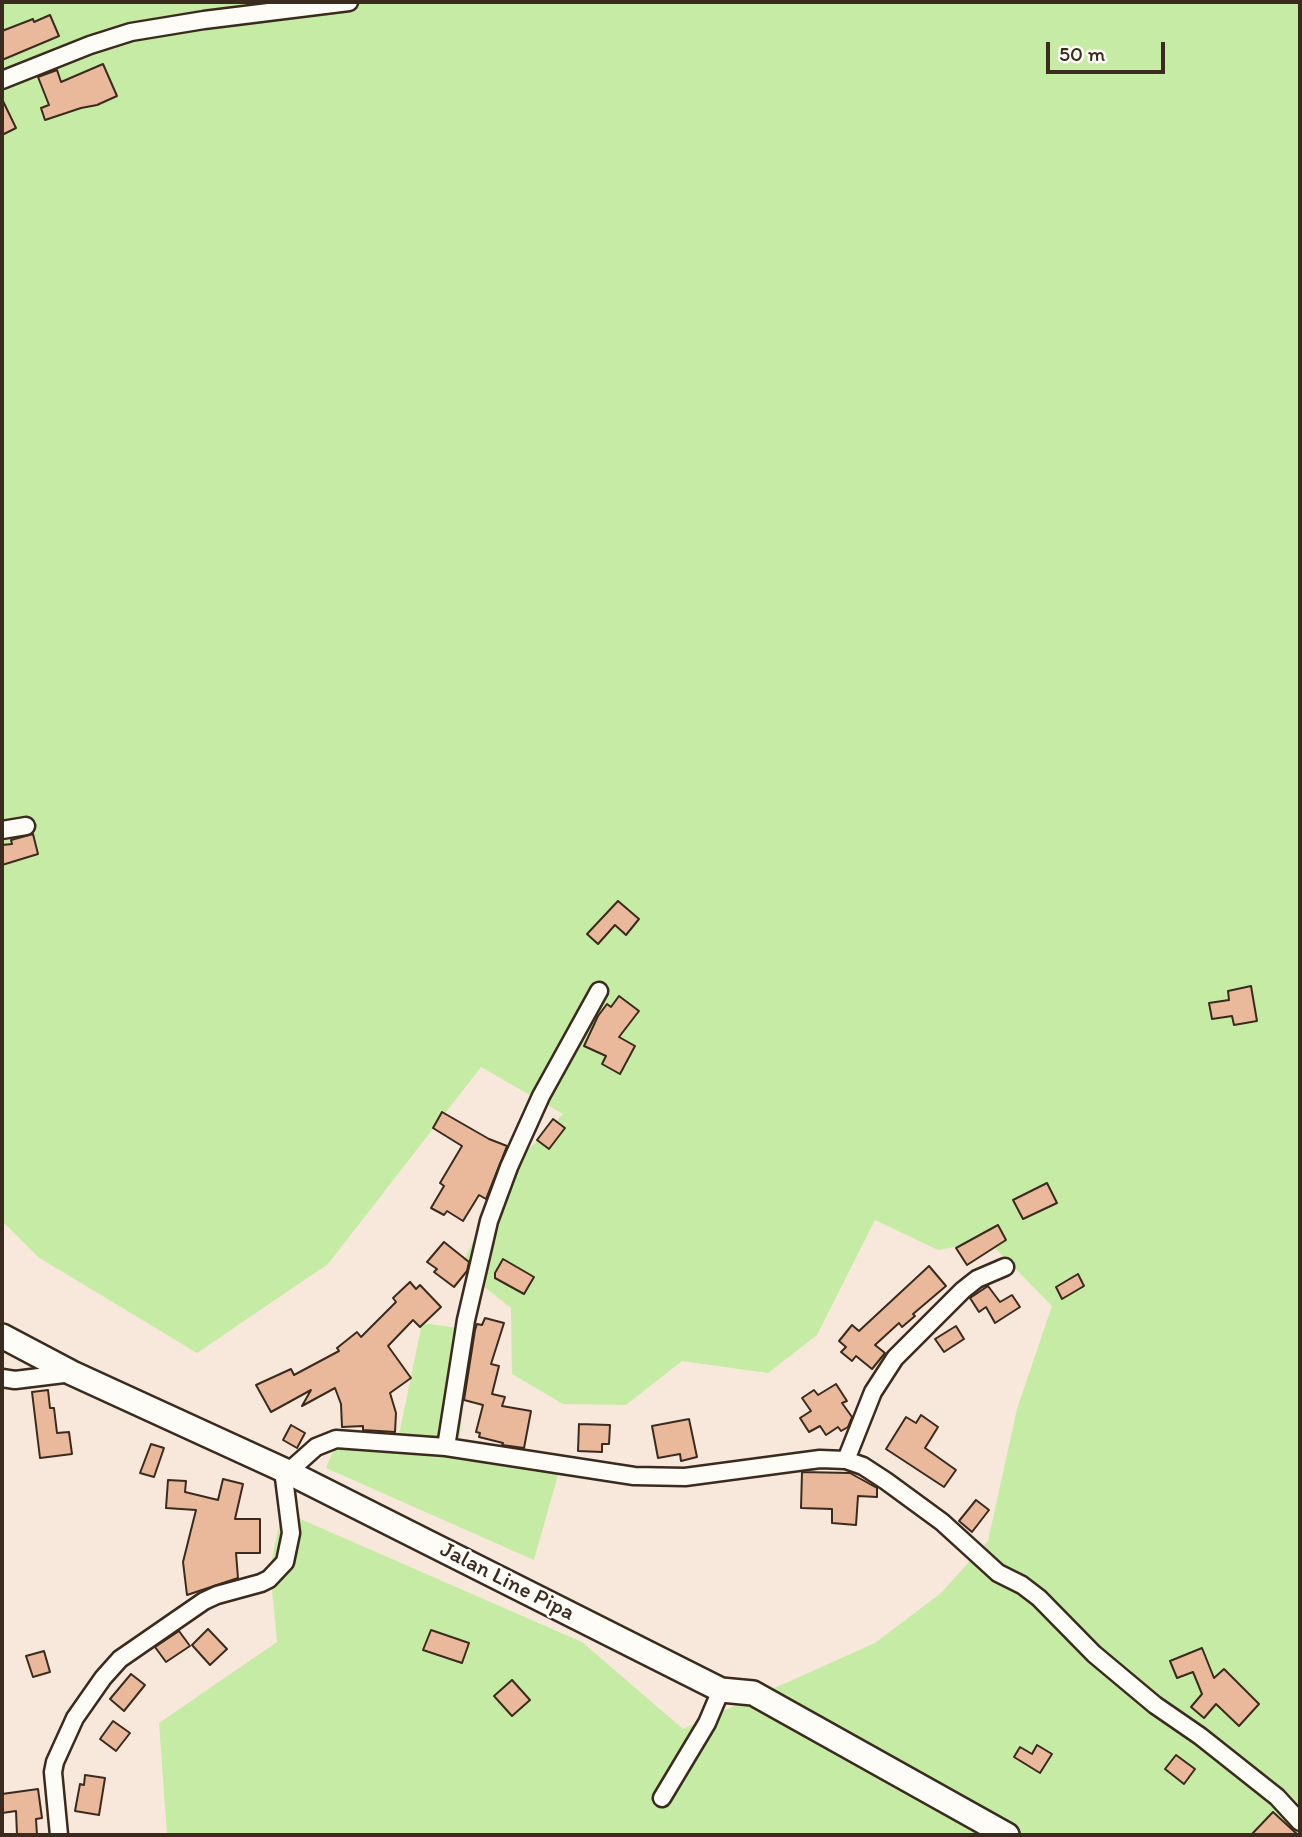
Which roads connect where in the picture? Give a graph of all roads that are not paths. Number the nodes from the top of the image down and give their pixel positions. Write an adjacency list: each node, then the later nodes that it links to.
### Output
1 (349, 2): 2 (street)
2 (2, 80)
3 (26, 825): 4 (street)
4 (2, 830)
5 (599, 991): 10 (street)
6 (1005, 1267): 11 (street)
7 (2, 1336): 8 (main road, Jalan Line Pipa)
8 (72, 1373): 9 (street); 12 (main road, Jalan Line Pipa)
9 (2, 1378)
10 (446, 1447): 11 (street); 12 (street)
11 (846, 1460): 15 (street)
12 (286, 1471): 13 (main road, Jalan Line Pipa); 16 (street)
13 (721, 1690): 14 (street); 17 (main road, Jalan Line Pipa)
14 (663, 1798)
15 (1300, 1822)
16 (59, 1835)
17 (1007, 1835)

